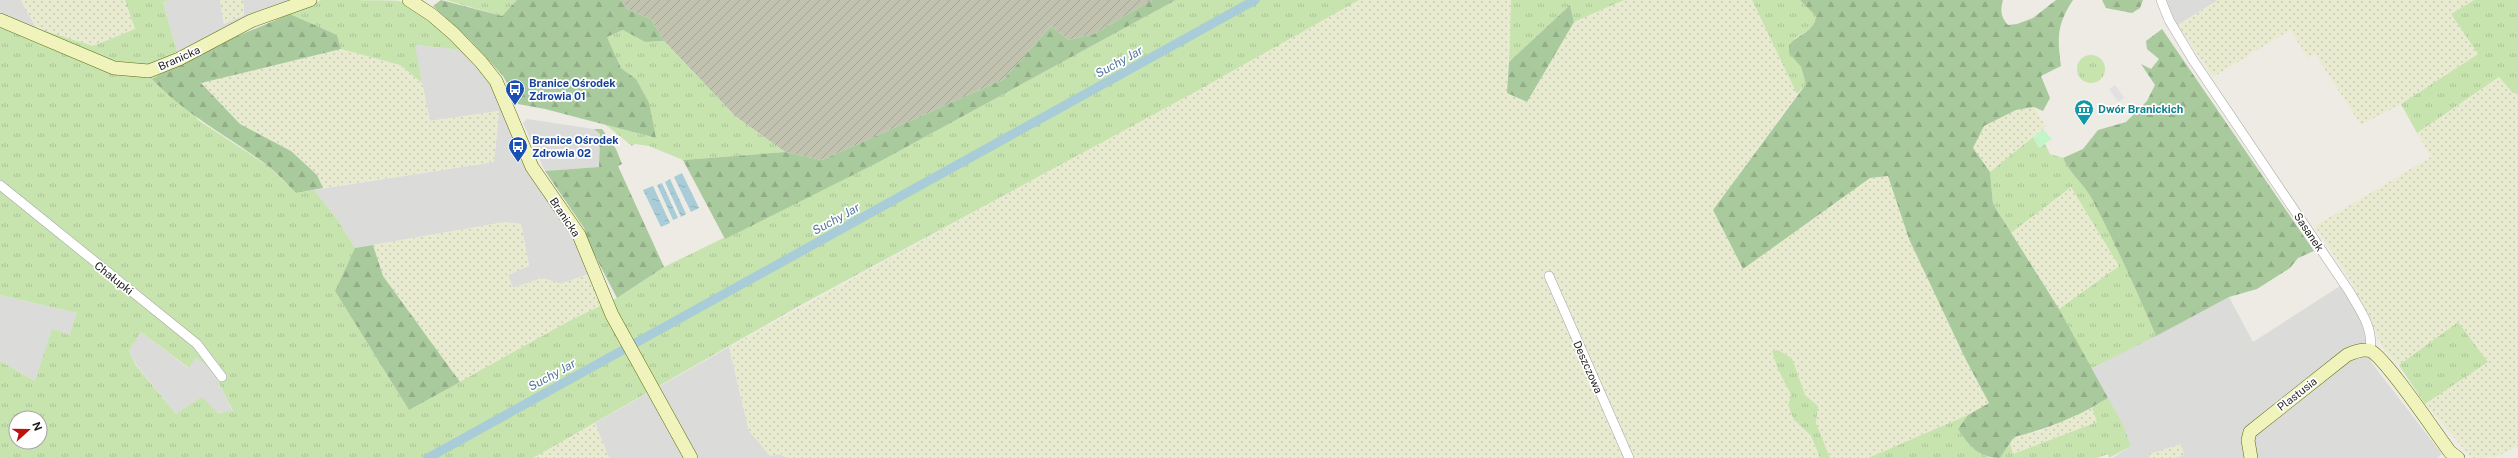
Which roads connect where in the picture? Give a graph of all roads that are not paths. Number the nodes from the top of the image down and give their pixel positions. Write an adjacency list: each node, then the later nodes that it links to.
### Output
1 (310, 0): 4 (street, Branicka)
2 (409, 0): 9 (street, Branicka)
3 (2161, 0): 7 (street, Sasanek)
4 (0, 20)
5 (0, 185): 8 (street, Chałupki)
6 (1549, 276): 10 (street, Deszczowa)
7 (2370, 351): 11 (street, Plastusia); 12 (street)
8 (222, 377)
9 (691, 458)
10 (1629, 458)
11 (2251, 458)
12 (2458, 458)

